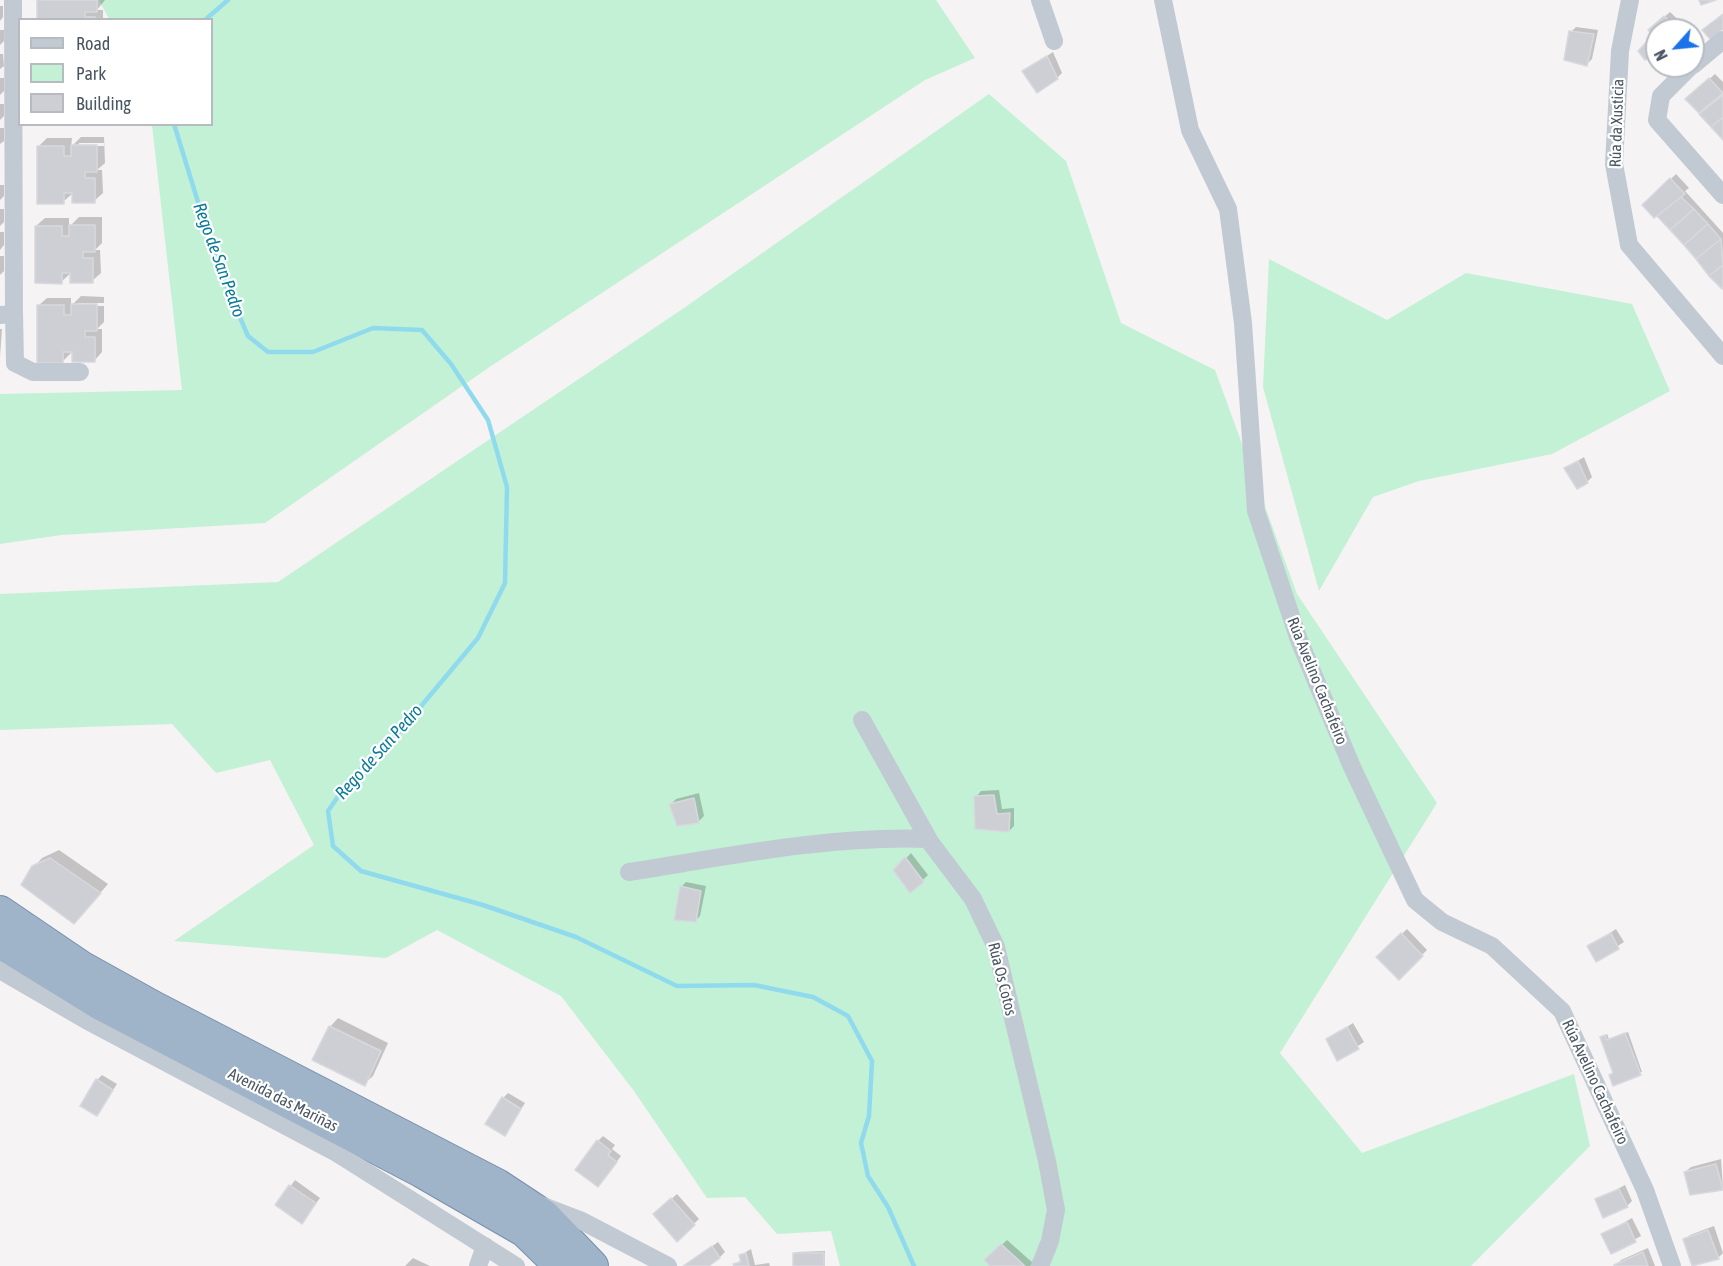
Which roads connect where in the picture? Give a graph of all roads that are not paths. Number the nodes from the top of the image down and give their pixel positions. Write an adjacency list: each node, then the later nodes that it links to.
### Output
1 (13, 0): 10 (street)
2 (1040, 0): 6 (street)
3 (1163, 0): 27 (street, Rúa Avelino Cachafeiro)
4 (1630, 0): 11 (street, Rúa da Xusticia)
5 (1723, 40): 7 (street)
6 (1054, 41)
7 (1705, 55)
8 (1679, 78): 9 (street)
9 (1723, 195)
10 (7, 314): 12 (street)
11 (1723, 356)
12 (80, 372)
13 (862, 720): 14 (street, Rúa Os Cotos)
14 (928, 839): 15 (street); 26 (street, Rúa Os Cotos)
15 (629, 872)
16 (0, 912): 19 (highway, Avenida das Mariñas)
17 (0, 942): 24 (highway, Avenida das Mariñas)
18 (0, 970): 20 (street, Avenida das Mariñas)
19 (520, 1199): 21 (street, Avenida das Mariñas); 25 (highway, Avenida das Mariñas)
20 (485, 1246): 22 (street); 23 (street, Avenida das Mariñas)
21 (667, 1265)
22 (478, 1266)
23 (516, 1266)
24 (561, 1266)
25 (592, 1266)
26 (1040, 1266)
27 (1672, 1266)

